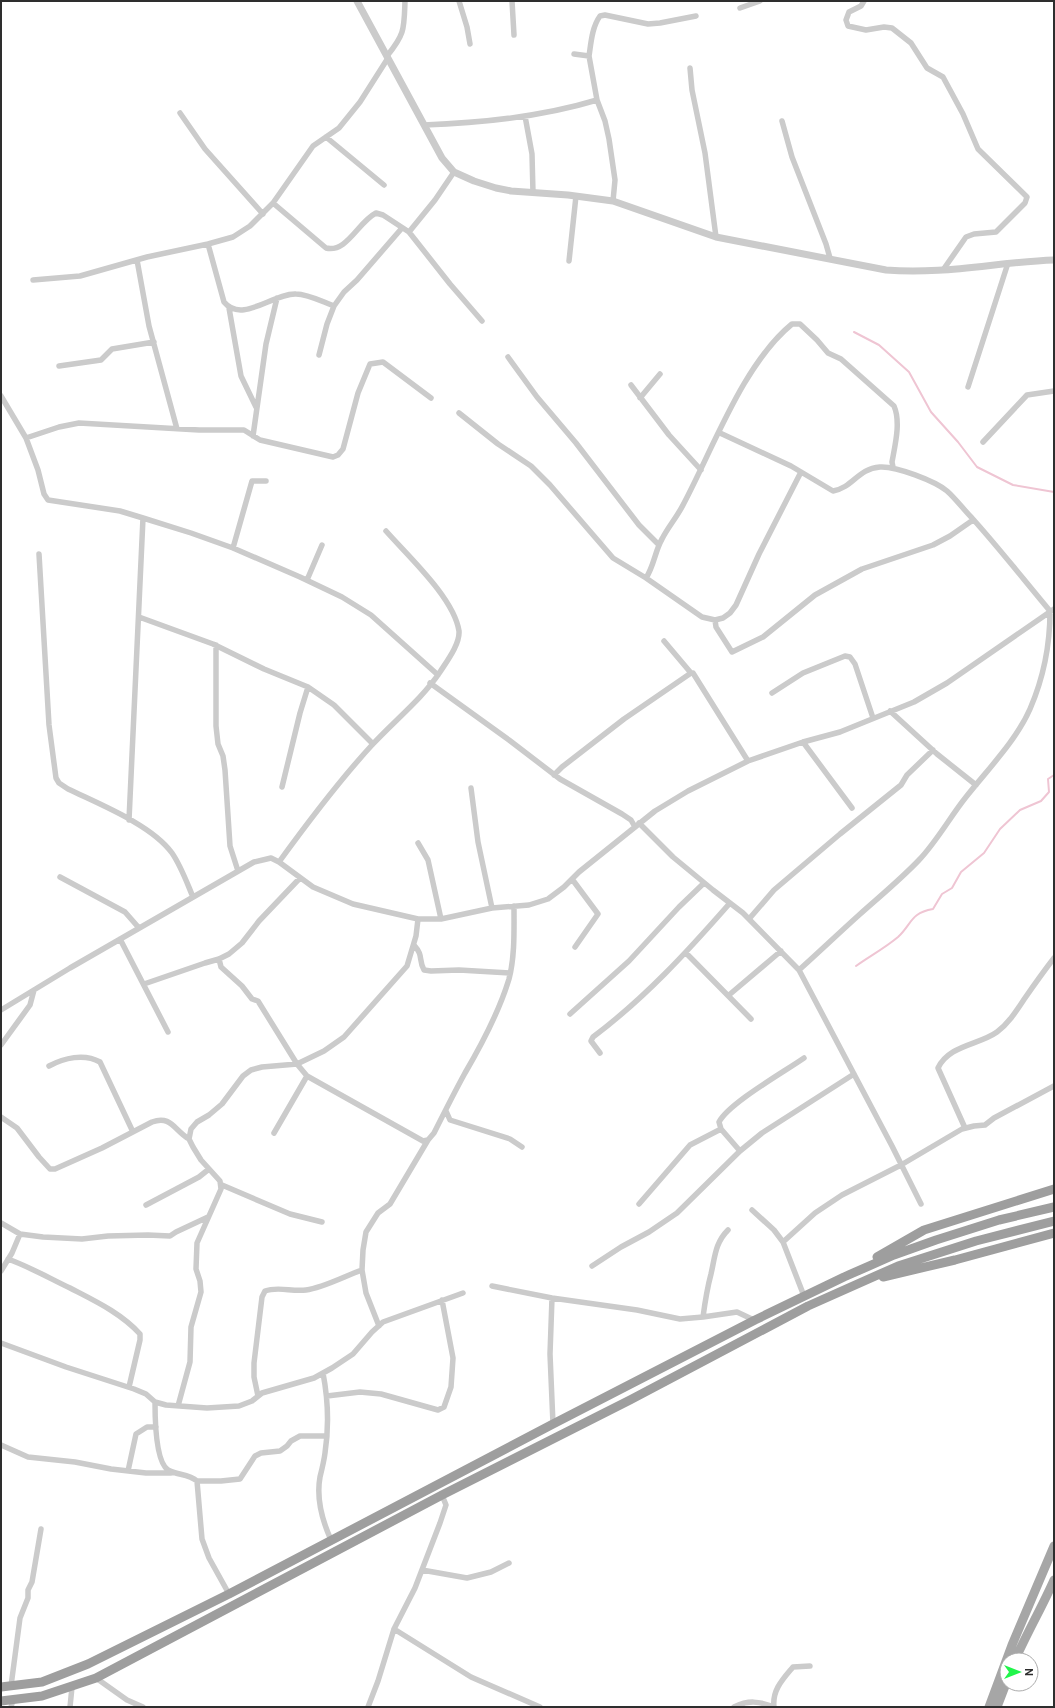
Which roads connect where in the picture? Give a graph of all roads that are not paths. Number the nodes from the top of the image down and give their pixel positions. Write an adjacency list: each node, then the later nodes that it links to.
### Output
1 (357, 1): 13 (street)
2 (405, 1): 13 (street)
3 (459, 1): 10 (street)
4 (512, 1): 9 (street)
5 (760, 1): 7 (street)
6 (864, 1): 37 (street)
7 (740, 8)
8 (696, 16): 12 (street)
9 (514, 36)
10 (470, 44)
11 (574, 54): 12 (street)
12 (590, 56): 15 (street)
13 (388, 57): 19 (street); 20 (street)
14 (690, 68): 30 (street)
15 (597, 100): 17 (street); 25 (street)
16 (180, 113): 27 (street)
17 (525, 116): 19 (street); 23 (street)
18 (782, 121): 32 (street)
19 (424, 125): 21 (street)
20 (326, 137): 22 (street); 26 (street)
21 (454, 172): 23 (street); 29 (street)
22 (384, 185)
23 (534, 193): 24 (street)
24 (576, 196): 25 (street); 34 (street)
25 (613, 201): 30 (street)
26 (273, 203): 27 (street); 28 (street)
27 (263, 214): 31 (street)
28 (402, 228): 29 (street); 40 (street)
29 (409, 232): 42 (street)
30 (716, 237): 32 (street)
31 (208, 244): 33 (street); 41 (street)
32 (830, 258): 37 (street)
33 (136, 260): 38 (street); 43 (street)
34 (569, 260)
35 (1054, 260): 36 (street)
36 (1008, 263): 37 (street); 49 (street)
37 (943, 270)
38 (33, 280)
39 (277, 298): 40 (street); 41 (street); 54 (street)
40 (334, 306): 44 (street)
41 (229, 308): 54 (street)
42 (482, 321)
43 (154, 342): 46 (street); 56 (street)
44 (319, 355)
45 (508, 357): 69 (street)
46 (59, 366)
47 (660, 374): 53 (street)
48 (630, 385): 53 (street)
49 (968, 387)
50 (1054, 391): 60 (street)
51 (1, 396): 59 (street)
52 (431, 398): 58 (street)
53 (640, 398): 62 (street)
54 (256, 408): 58 (street)
55 (459, 413): 72 (street)
56 (177, 428): 58 (street); 59 (street)
57 (720, 433): 61 (street); 62 (street); 63 (street)
58 (253, 436)
59 (26, 438): 65 (street)
60 (983, 442)
61 (893, 467): 63 (street); 66 (street)
62 (701, 470): 69 (street)
63 (801, 472): 76 (street)
64 (266, 481): 70 (street)
65 (143, 518): 70 (street); 75 (street)
66 (974, 520): 74 (street); 78 (street)
67 (386, 532): 82 (street)
68 (322, 545): 73 (street)
69 (659, 545): 72 (street)
70 (233, 548): 73 (street)
71 (39, 554): 97 (street)
72 (646, 578): 77 (street)
73 (307, 580): 82 (street)
74 (1052, 610): 86 (street); 93 (street)
75 (139, 617): 80 (street); 97 (street)
76 (723, 618): 77 (street); 78 (street)
77 (715, 620): 78 (street)
78 (716, 627)
79 (664, 641): 81 (street)
80 (216, 645): 84 (street); 101 (street)
81 (691, 673): 91 (street); 92 (street)
82 (438, 675): 83 (street)
83 (430, 684): 89 (street); 92 (street)
84 (308, 687): 89 (street); 94 (street)
85 (772, 692): 87 (street)
86 (890, 711): 87 (street); 90 (street)
87 (873, 718): 88 (street)
88 (803, 742): 91 (street); 96 (street)
89 (373, 744): 100 (street)
90 (933, 750): 93 (street); 112 (street)
91 (748, 761): 98 (street)
92 (554, 775): 98 (street)
93 (976, 785): 121 (street)
94 (282, 787)
95 (471, 788): 109 (street)
96 (852, 808)
97 (129, 820): 106 (street)
98 (637, 825): 104 (street); 105 (street)
99 (418, 843): 111 (street)
100 (279, 862): 101 (street); 103 (street)
101 (238, 871): 106 (street)
102 (60, 877): 113 (street)
103 (300, 878): 110 (street); 120 (street)
104 (572, 879): 108 (street); 116 (street)
105 (704, 883): 107 (street); 127 (street)
106 (193, 897): 113 (street)
107 (730, 903): 112 (street); 118 (street)
108 (514, 906): 109 (street); 122 (street)
109 (492, 908): 111 (street)
110 (418, 919): 111 (street); 115 (street)
111 (441, 919)
112 (749, 919): 117 (street)
113 (139, 928): 114 (street)
114 (120, 939): 123 (street); 124 (street)
115 (414, 945): 122 (street); 133 (street)
116 (575, 947)
117 (781, 951): 121 (street); 125 (street)
118 (686, 953): 125 (street); 131 (street)
119 (1054, 958): 140 (street)
120 (219, 959): 123 (street); 133 (street)
121 (799, 970): 135 (street)
122 (510, 973): 138 (street)
123 (144, 984): 129 (street)
124 (34, 990): 126 (street); 130 (street)
125 (729, 995): 128 (street)
126 (1, 1010)
127 (570, 1014)
128 (751, 1019)
129 (168, 1032)
130 (1, 1045)
131 (600, 1053)
132 (804, 1058): 141 (street)
133 (297, 1064): 136 (street); 144 (street)
134 (49, 1066): 142 (street)
135 (854, 1074): 147 (street); 148 (street)
136 (307, 1076): 143 (street); 145 (street)
137 (1054, 1086): 140 (street)
138 (446, 1110): 145 (street); 146 (street)
139 (1, 1117): 142 (street)
140 (965, 1128): 148 (street)
141 (721, 1129): 147 (street); 152 (street)
142 (133, 1132): 144 (street)
143 (274, 1133)
144 (190, 1139): 149 (street)
145 (428, 1140): 167 (street)
146 (522, 1147)
147 (740, 1151): 166 (street)
148 (901, 1164): 153 (street); 164 (street)
149 (208, 1169): 150 (street); 154 (street)
150 (222, 1184): 157 (street); 160 (street)
151 (1054, 1189): 169 (highway)
152 (639, 1204)
153 (921, 1204)
154 (146, 1205)
155 (1054, 1207): 169 (highway)
156 (752, 1210): 164 (street)
157 (208, 1217): 163 (street); 185 (street)
158 (1054, 1221): 170 (highway)
159 (1, 1222): 163 (street)
160 (322, 1222)
161 (728, 1230): 176 (street)
162 (1054, 1233): 170 (highway)
163 (20, 1234): 165 (street)
164 (783, 1242): 173 (street)
165 (8, 1259): 168 (street); 181 (street)
166 (592, 1266)
167 (362, 1270): 178 (street); 182 (street)
168 (1, 1271)
169 (844, 1277): 173 (highway)
170 (859, 1282): 193 (highway)
171 (492, 1286): 174 (street)
172 (463, 1293): 175 (street)
173 (804, 1296): 177 (highway)
174 (552, 1298): 176 (street); 186 (street)
175 (442, 1300): 178 (street); 183 (street)
176 (703, 1318): 177 (street)
177 (755, 1320): 186 (highway)
178 (379, 1326): 180 (street)
179 (1, 1343): 181 (street)
180 (323, 1373): 182 (street); 183 (street)
181 (129, 1387): 184 (street)
182 (258, 1396): 185 (street)
183 (327, 1396): 188 (street)
184 (154, 1402): 185 (street); 187 (street)
185 (178, 1406)
186 (553, 1424): 195 (highway)
187 (156, 1427): 190 (street); 191 (street)
188 (326, 1436): 192 (street); 195 (street)
189 (1, 1445): 190 (street)
190 (128, 1471): 191 (street)
191 (174, 1473): 192 (street)
192 (197, 1481): 200 (street)
193 (442, 1495): 198 (street); 204 (highway)
194 (41, 1529): 205 (street)
195 (331, 1540): 200 (highway)
196 (1054, 1546): 217 (main road)
197 (509, 1563): 198 (street)
198 (422, 1570): 201 (street)
199 (1054, 1580): 202 (main road)
200 (229, 1594): 205 (highway)
201 (394, 1629): 213 (street); 214 (street)
202 (1019, 1652)
203 (810, 1666): 216 (street)
204 (96, 1678): 207 (highway); 212 (street)
205 (11, 1686): 206 (highway)
206 (1, 1687)
207 (72, 1687): 210 (highway); 211 (street)
208 (1003, 1692): 218 (main road)
209 (1, 1701): 210 (highway)
210 (12, 1704)
211 (70, 1707)
212 (143, 1707)
213 (368, 1707)
214 (540, 1707)
215 (734, 1707): 216 (street)
216 (774, 1707)
217 (989, 1707)
218 (997, 1707)

